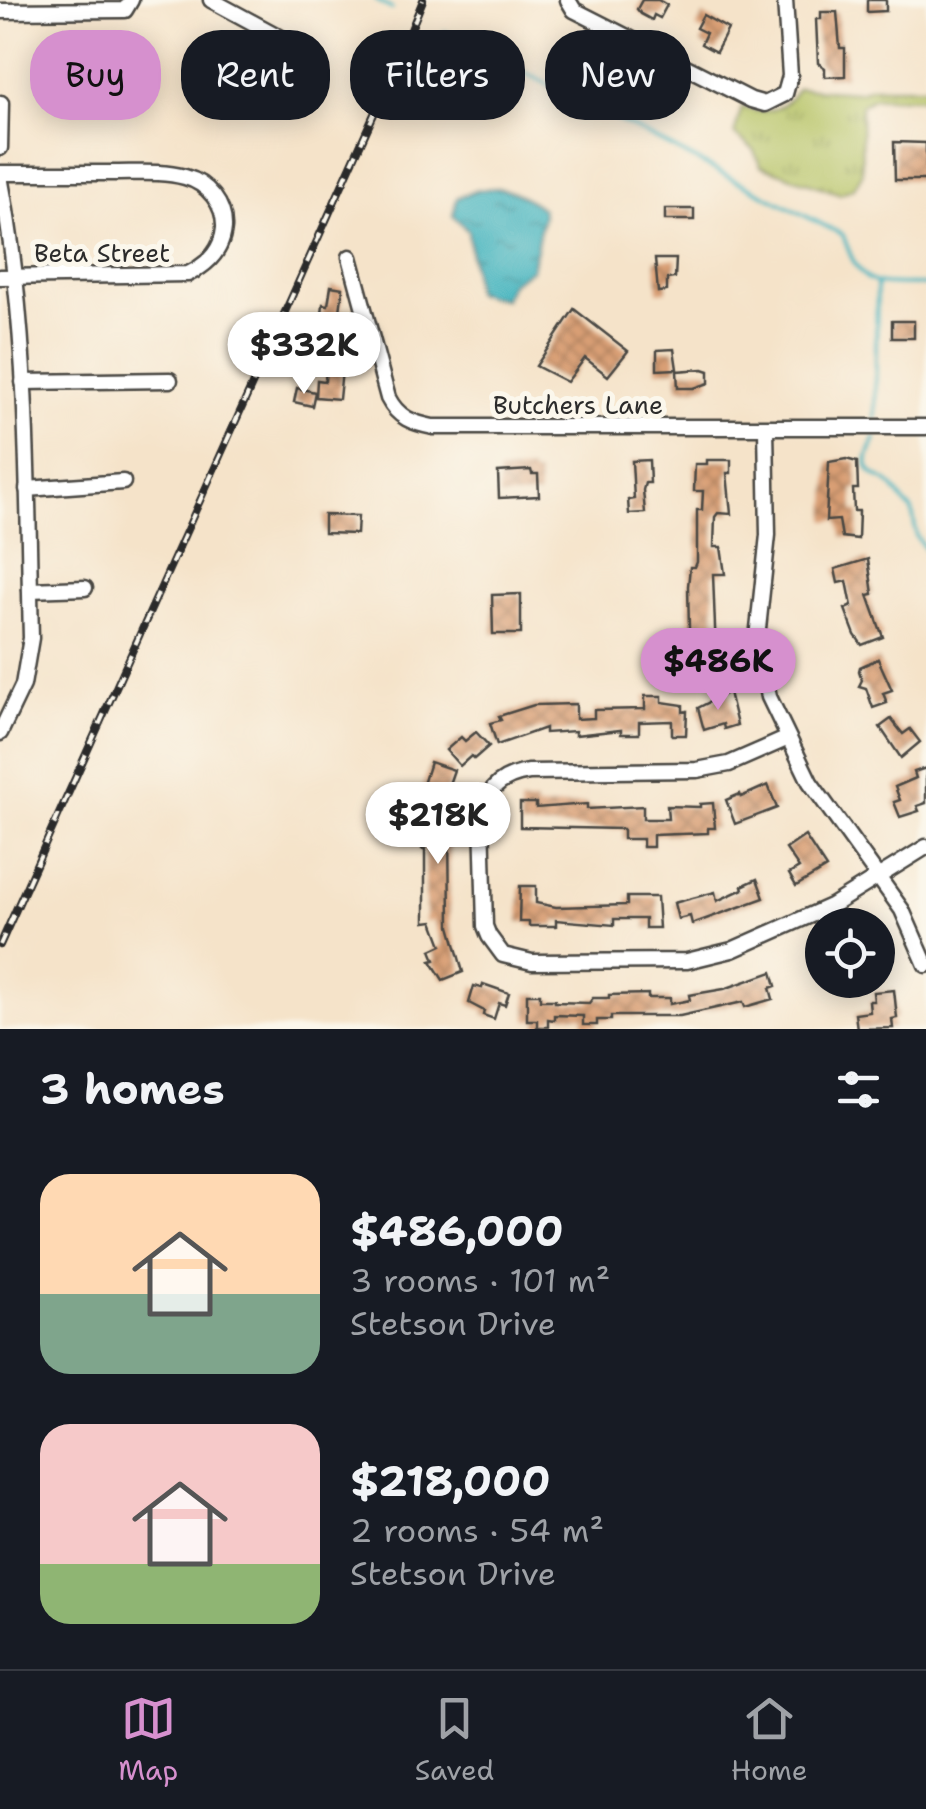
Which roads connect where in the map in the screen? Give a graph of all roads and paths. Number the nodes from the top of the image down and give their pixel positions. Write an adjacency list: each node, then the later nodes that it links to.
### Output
1 (131, 0): 5 (street)
2 (211, 0): 6 (street)
3 (568, 0): 4 (street)
4 (784, 0)
5 (0, 12)
6 (267, 30)
7 (1, 103): 8 (street)
8 (0, 148)
9 (0, 174): 12 (street); 12 (street, Beta Street)
10 (350, 257): 16 (street, Butchers Lane)
11 (0, 276): 12 (street, Beta Street)
12 (17, 276): 14 (street)
13 (170, 380): 14 (street)
14 (23, 382): 18 (street)
15 (926, 427): 16 (street, Butchers Lane)
16 (766, 428): 22 (street)
17 (123, 482): 18 (street)
18 (27, 489): 20 (street)
19 (85, 588): 20 (street)
20 (30, 590): 21 (street)
21 (0, 732)
22 (786, 739): 24 (street); 24 (street)
23 (926, 846): 24 (street)
24 (878, 877): 25 (street)
25 (926, 965)

